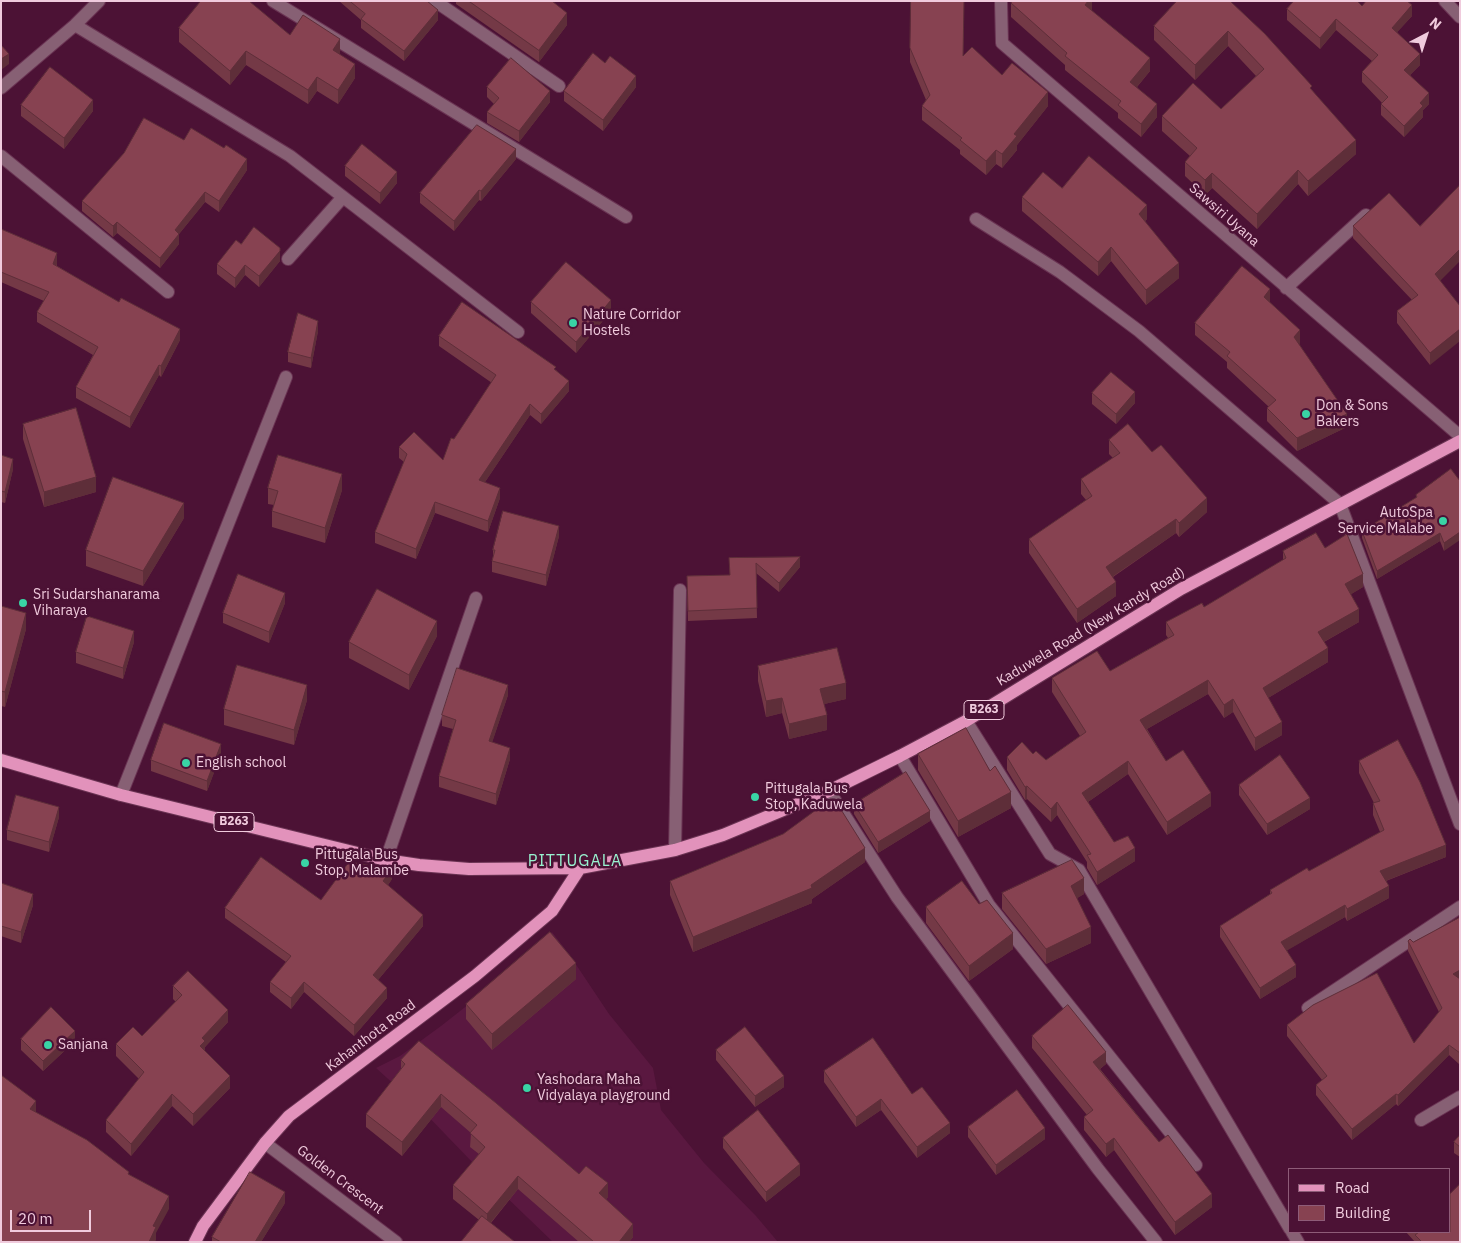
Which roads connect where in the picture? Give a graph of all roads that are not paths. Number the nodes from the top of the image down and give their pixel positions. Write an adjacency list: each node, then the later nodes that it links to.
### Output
1 (99, 1): 7 (street)
2 (273, 1): 13 (street)
3 (435, 1): 8 (street)
4 (1001, 1): 16 (street, Sawsiri Uyana)
5 (1445, 1): 6 (street)
6 (1460, 17)
7 (75, 25): 9 (street); 11 (street)
8 (559, 86)
9 (1, 88)
10 (1, 156): 17 (street)
11 (343, 198): 15 (street); 18 (street)
12 (1376, 206): 16 (street)
13 (626, 217)
14 (976, 219): 22 (street)
15 (288, 259)
16 (1286, 288): 20 (street, Sawsiri Uyana)
17 (168, 292)
18 (518, 332)
19 (286, 377): 29 (street)
20 (1460, 436)
21 (1460, 441): 22 (main road, Kaduwela Road (New Kandy Road) / B263)
22 (1340, 504): 25 (main road, Kaduwela Road (New Kandy Road) / B263); 30 (street)
23 (680, 590): 31 (street)
24 (476, 598): 32 (street)
25 (966, 721): 26 (main road, Kaduwela Road (New Kandy Road) / B263); 40 (street)
26 (900, 756): 28 (main road, Kaduwela Road (New Kandy Road) / B263); 39 (street)
27 (1, 760): 29 (main road, Kaduwela Road (New Kandy Road) / B263)
28 (829, 791): 31 (main road, Kaduwela Road (New Kandy Road) / B263); 43 (street)
29 (121, 795): 32 (main road, Kaduwela Road (New Kandy Road) / B263)
30 (1460, 824)
31 (675, 850): 33 (main road, Kaduwela Road (New Kandy Road) / B263)
32 (386, 860): 33 (main road, Kaduwela Road (New Kandy Road) / B263)
33 (580, 868): 38 (main road, Kahanthota Road)
34 (1460, 907): 35 (street)
35 (1308, 1008)
36 (1460, 1097): 37 (street)
37 (1421, 1120)
38 (265, 1143): 41 (main road, Kahanthota Road); 42 (street, Golden Crescent)
39 (1196, 1165)
40 (1288, 1225)
41 (195, 1242)
42 (396, 1242)
43 (1156, 1242)

